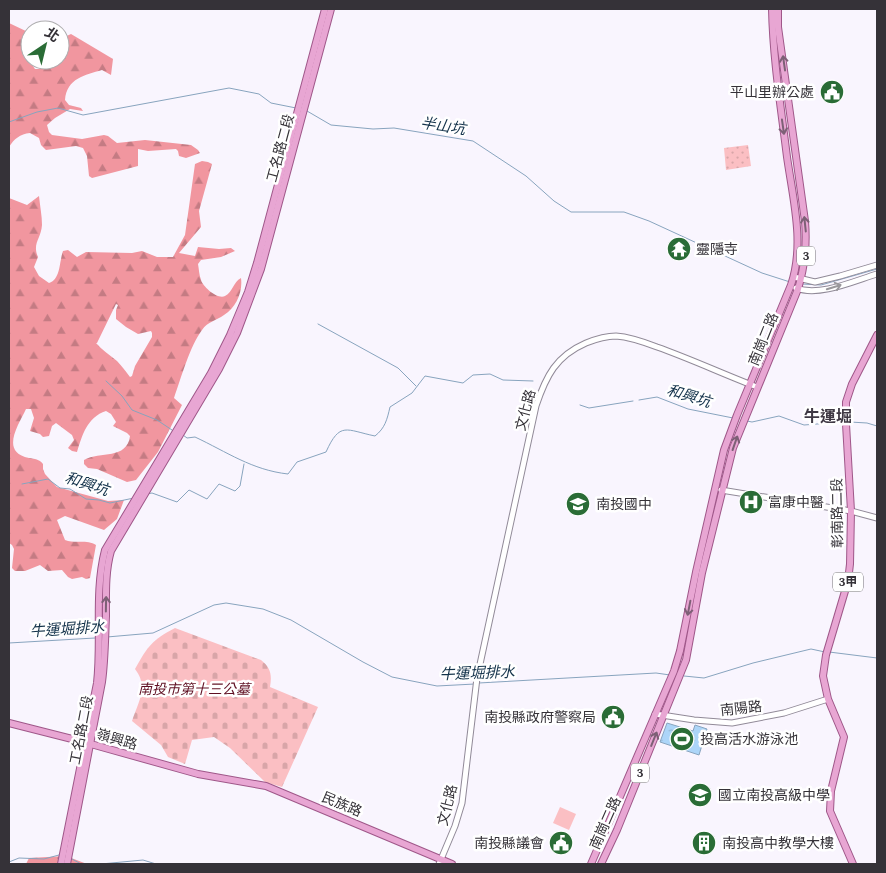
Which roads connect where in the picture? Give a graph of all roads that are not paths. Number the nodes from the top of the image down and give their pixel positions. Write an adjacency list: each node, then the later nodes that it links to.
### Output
1 (325, 9): 11 (main road, 工名路二段)
2 (331, 9): 11 (main road, 工名路二段)
3 (772, 9): 7 (main road, 南崗二路 / 3, one-way to 7)
4 (778, 9): 8 (main road, 南崗二路 / 3, one-way to 4)
5 (877, 265): 8 (street)
6 (877, 274): 10 (street, one-way to 6)
7 (794, 277): 8 (street); 9 (main road, 南崗二路 / 3)
8 (801, 279): 10 (main road, 南崗二路 / 3)
9 (791, 285): 10 (street); 13 (main road, 南崗二路 / 3)
10 (798, 289): 14 (main road, 南崗二路 / 3)
11 (250, 292): 23 (main road, 工名路二段)
12 (877, 335): 16 (main road, 彰南路二段 / 3甲)
13 (750, 385): 14 (street, 文化路); 15 (main road, 南崗二路 / 3); 26 (street, 文化路)
14 (757, 387): 15 (main road, 南崗二路 / 3, one-way to 14)
15 (718, 490): 16 (street); 18 (main road, 南崗二路 / 3)
16 (851, 511): 17 (street); 19 (main road, 彰南路二段 / 3甲)
17 (877, 518)
18 (706, 541): 20 (main road, 南崗二路 / 3, one-way to 20); 21 (main road, 南崗二路 / 3)
19 (828, 699): 21 (street, 南陽路); 32 (main road, 彰南路二段 / 3甲)
20 (655, 714): 21 (street, 南陽路); 30 (main road, 南崗二路 / 3)
21 (663, 716): 31 (main road, 南崗二路 / 3, one-way to 21)
22 (9, 723): 23 (main road, 嶺興路)
23 (88, 743): 24 (main road, 嶺興路); 25 (main road, 工名路二段)
24 (219, 778): 26 (main road, 民族路)
25 (71, 833): 27 (main road); 28 (main road)
26 (440, 862): 29 (main road, 民族路)
27 (61, 864)
28 (67, 864)
29 (452, 864)
30 (591, 864)
31 (601, 864)
32 (853, 864)

